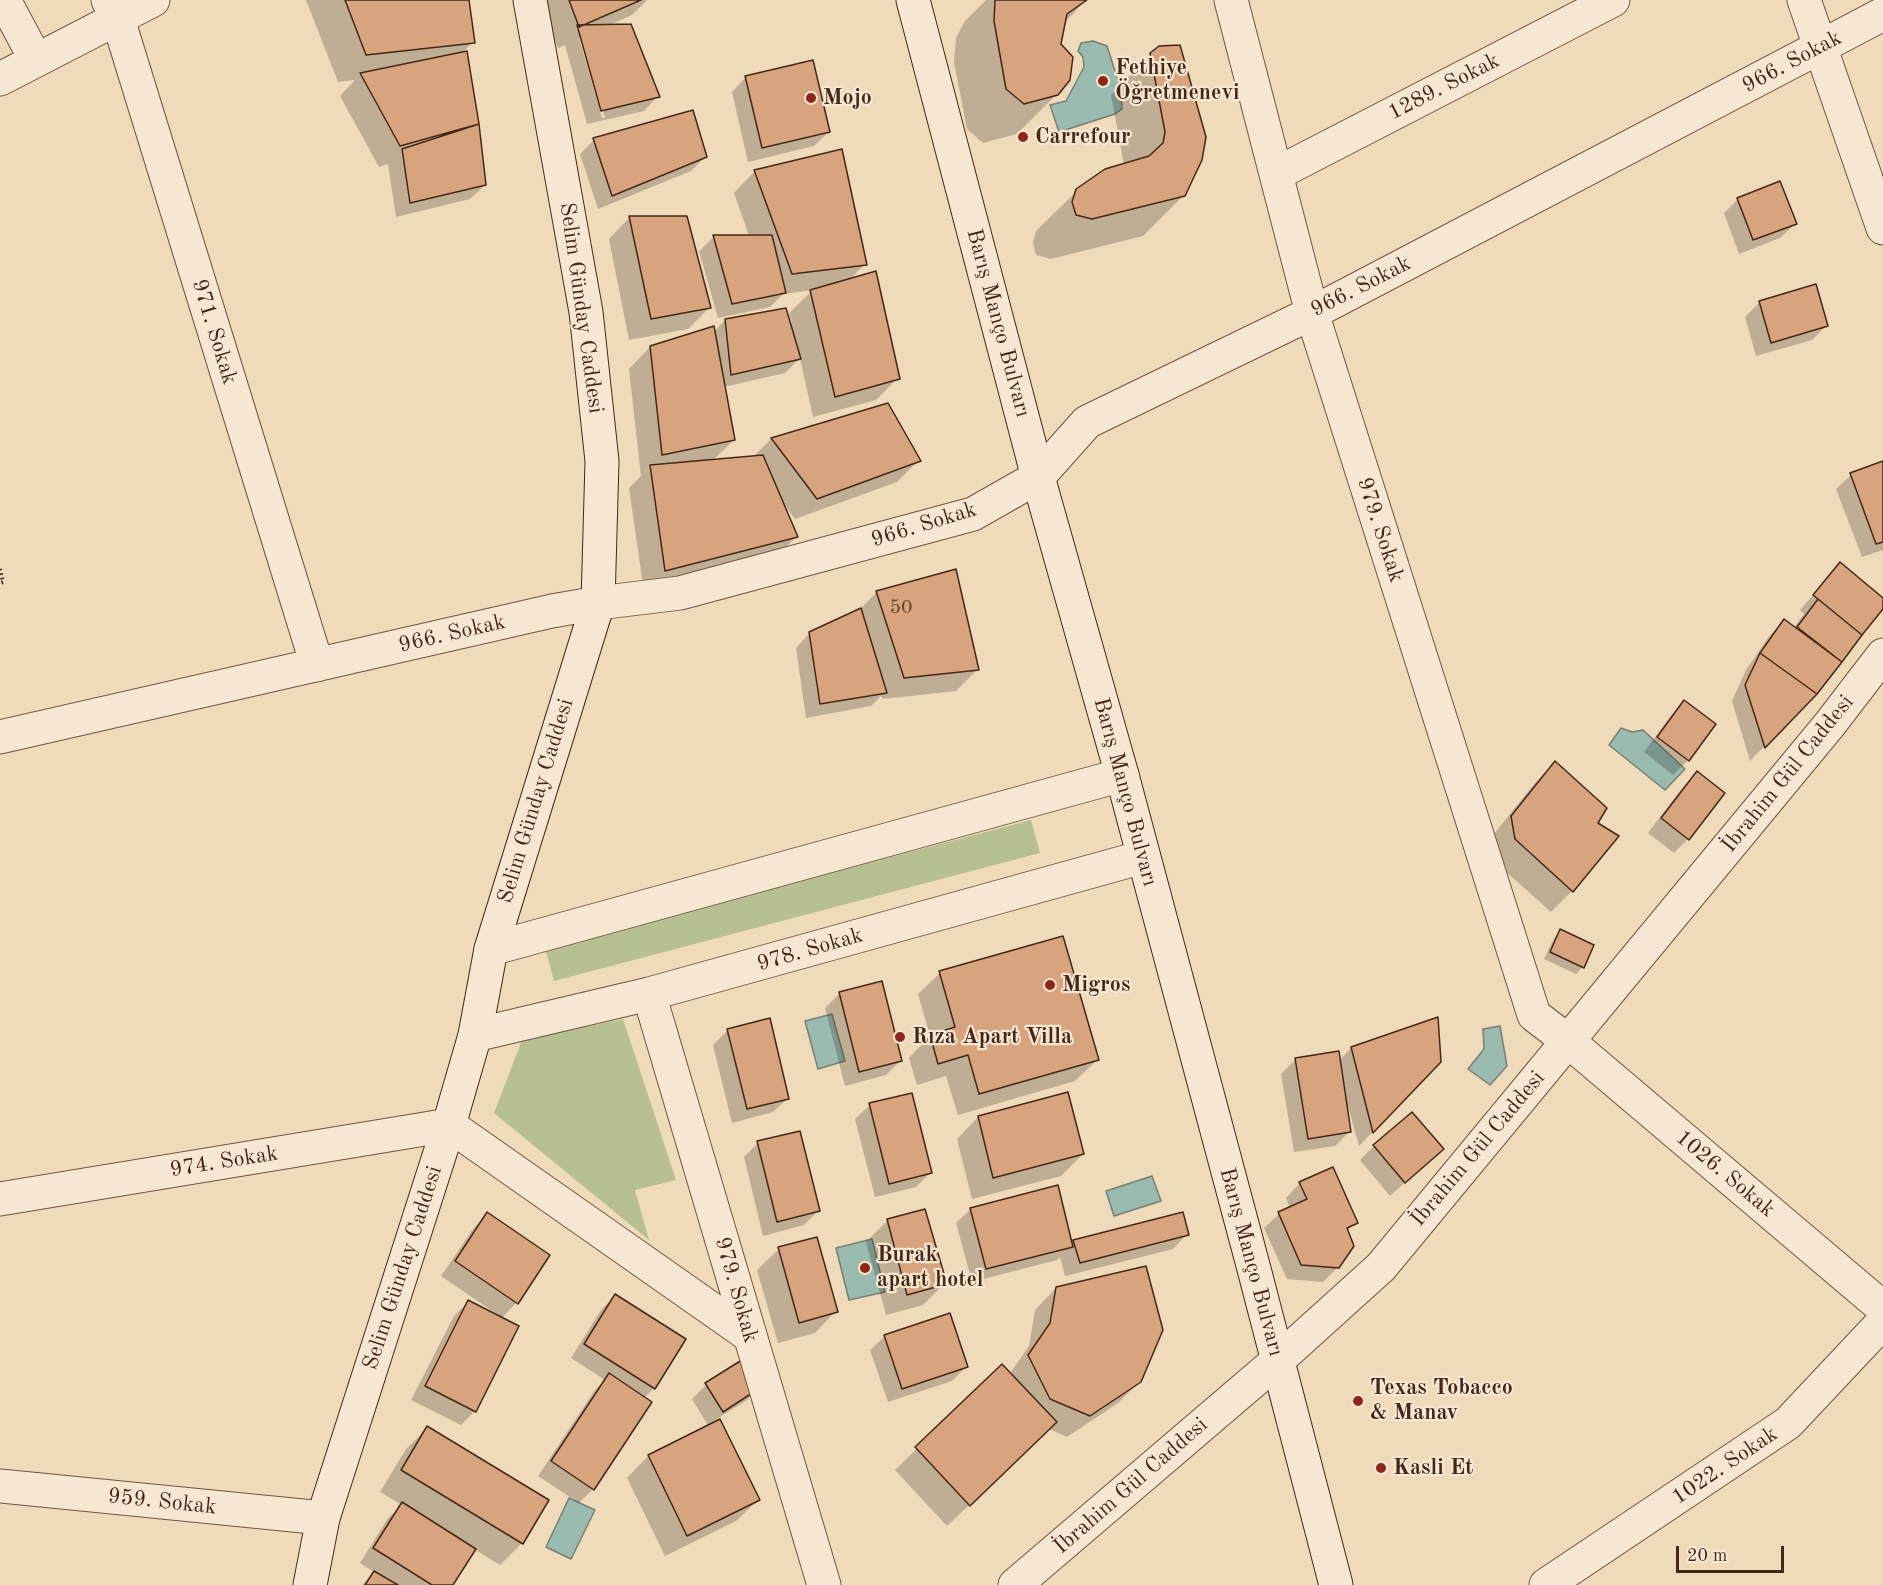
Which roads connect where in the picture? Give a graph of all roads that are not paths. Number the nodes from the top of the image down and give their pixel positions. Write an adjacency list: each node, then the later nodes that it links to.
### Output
1 (4, 0): 11 (street)
2 (153, 0): 8 (street)
3 (530, 0): 17 (street, Selim Günday Caddesi)
4 (913, 0): 16 (street, Barış Manço Bulvarı)
5 (1231, 0): 13 (street, 979. Sokak)
6 (1613, 0): 13 (street, 1289. Sokak)
7 (1804, 0): 10 (street)
8 (113, 10): 11 (street); 19 (street, 971. Sokak)
9 (1883, 14): 10 (street, 966. Sokak)
10 (1821, 46): 14 (street); 15 (street, 966. Sokak)
11 (36, 60): 12 (street)
12 (0, 79)
13 (1276, 174): 15 (street, 979. Sokak)
14 (1883, 228)
15 (1312, 313): 16 (street, 966. Sokak); 26 (street, 979. Sokak)
16 (1038, 477): 17 (street, 966. Sokak); 21 (street, Barış Manço Bulvarı)
17 (598, 603): 19 (street, 966. Sokak); 23 (street, Selim Günday Caddesi)
18 (1883, 655): 26 (street, İbrahim Gül Caddesi)
19 (317, 665): 20 (street, 966. Sokak)
20 (0, 737)
21 (1122, 776): 22 (street, Barış Manço Bulvarı); 23 (street)
22 (1143, 857): 24 (street, 978. Sokak); 32 (street, Barış Manço Bulvarı)
23 (491, 949): 25 (street, Selim Günday Caddesi)
24 (649, 994): 25 (street, 978. Sokak); 31 (street, 979. Sokak)
25 (475, 1035): 27 (street, Selim Günday Caddesi)
26 (1568, 1041): 29 (street, 1026. Sokak); 32 (street, İbrahim Gül Caddesi)
27 (449, 1125): 28 (street, 974. Sokak); 31 (street); 34 (street, Selim Günday Caddesi)
28 (0, 1198)
29 (1883, 1308)
30 (1883, 1322): 39 (street, 1022. Sokak)
31 (750, 1335): 36 (street, 979. Sokak)
32 (1277, 1361): 37 (street, İbrahim Gül Caddesi); 38 (street, Barış Manço Bulvarı)
33 (0, 1486): 34 (street, 959. Sokak)
34 (323, 1518): 35 (street, Selim Günday Caddesi)
35 (310, 1585)
36 (824, 1585)
37 (1015, 1585)
38 (1336, 1585)
39 (1546, 1585)

